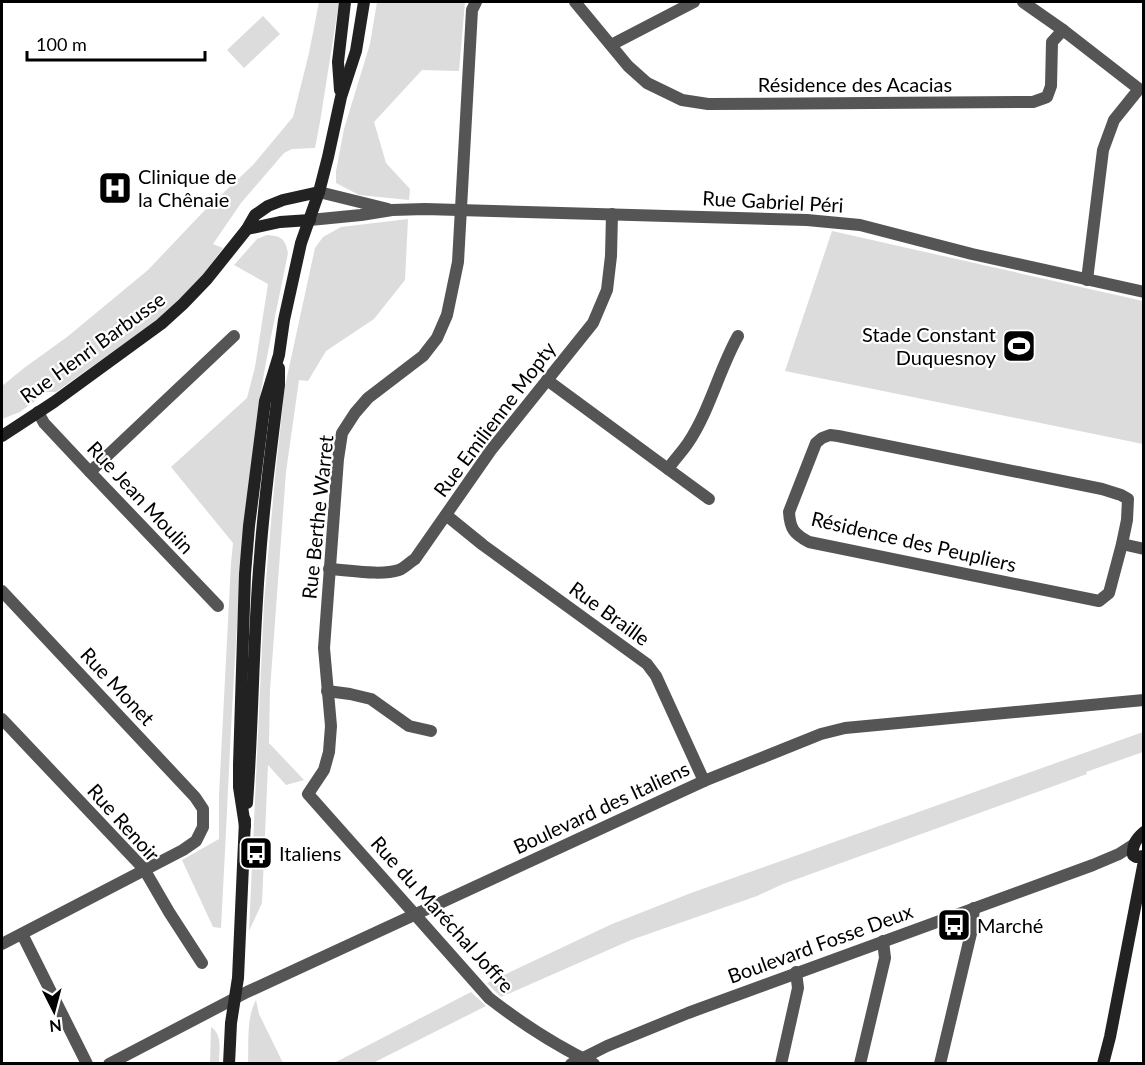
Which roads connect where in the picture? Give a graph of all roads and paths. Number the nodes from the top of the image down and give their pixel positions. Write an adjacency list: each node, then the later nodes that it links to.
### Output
1 (345, 2): 9 (main road)
2 (364, 2): 9 (main road)
3 (476, 2): 11 (street)
4 (575, 2): 8 (street, Résidence des Acacias)
5 (694, 2): 8 (street)
6 (1023, 2): 7 (street)
7 (1063, 30): 8 (street, Résidence des Acacias); 16 (street)
8 (611, 45)
9 (341, 97): 10 (main road)
10 (318, 192): 12 (street, Rue Gabriel Péri); 14 (main road); 15 (main road, Rue Henri Barbusse)
11 (460, 209): 12 (street, Rue Gabriel Péri); 13 (street, Rue Gabriel Péri); 29 (street, Rue Berthe Warret)
12 (392, 210): 14 (street, Rue Gabriel Péri)
13 (612, 214): 16 (street, Rue Gabriel Péri); 20 (street, Rue Emilienne Mopty)
14 (310, 220): 15 (main road); 48 (main road)
15 (247, 229): 21 (main road, Rue Henri Barbusse)
16 (1087, 280): 17 (street, Rue Gabriel Péri)
17 (1143, 292)
18 (234, 336): 24 (street)
19 (738, 336): 23 (street)
20 (547, 380): 23 (street); 26 (street, Rue Emilienne Mopty)
21 (38, 412): 22 (main road, Rue Henri Barbusse); 24 (street, Rue Jean Moulin)
22 (2, 436)
23 (668, 469): 25 (street)
24 (90, 472): 31 (street, Rue Jean Moulin)
25 (709, 498)
26 (446, 515): 29 (street, Rue Emilienne Mopty); 36 (street, Rue Braille)
27 (1122, 544): 27 (street, Résidence des Peupliers); 28 (street)
28 (1143, 549)
29 (330, 569): 32 (street, Rue Berthe Warret)
30 (2, 591): 40 (street, Rue Monet)
31 (218, 606)
32 (327, 691): 35 (street); 37 (street, Rue Berthe Warret)
33 (1143, 700): 36 (street, Boulevard des Italiens)
34 (2, 719): 40 (street, Rue Renoir)
35 (431, 732)
36 (704, 780): 42 (street, Boulevard des Italiens)
37 (308, 794): 42 (street, Rue du Maréchal Joffre)
38 (1143, 832): 39 (main road)
39 (1138, 855): 41 (street, Boulevard Fosse Deux); 56 (main road)
40 (144, 869): 43 (street); 46 (street, Rue Renoir)
41 (974, 908): 44 (street, Boulevard Fosse Deux); 55 (street)
42 (415, 914): 48 (street, Boulevard des Italiens); 49 (street, Rue du Maréchal Joffre)
43 (22, 934): 45 (street); 50 (street)
44 (883, 941): 47 (street, Boulevard Fosse Deux); 54 (street)
45 (2, 944)
46 (202, 963)
47 (796, 972): 49 (street, Boulevard Fosse Deux); 53 (street)
48 (235, 997): 51 (street, Boulevard des Italiens); 52 (main road)
49 (582, 1062)
50 (87, 1064)
51 (109, 1064)
52 (229, 1064)
53 (781, 1064)
54 (860, 1064)
55 (940, 1064)
56 (1103, 1064)

